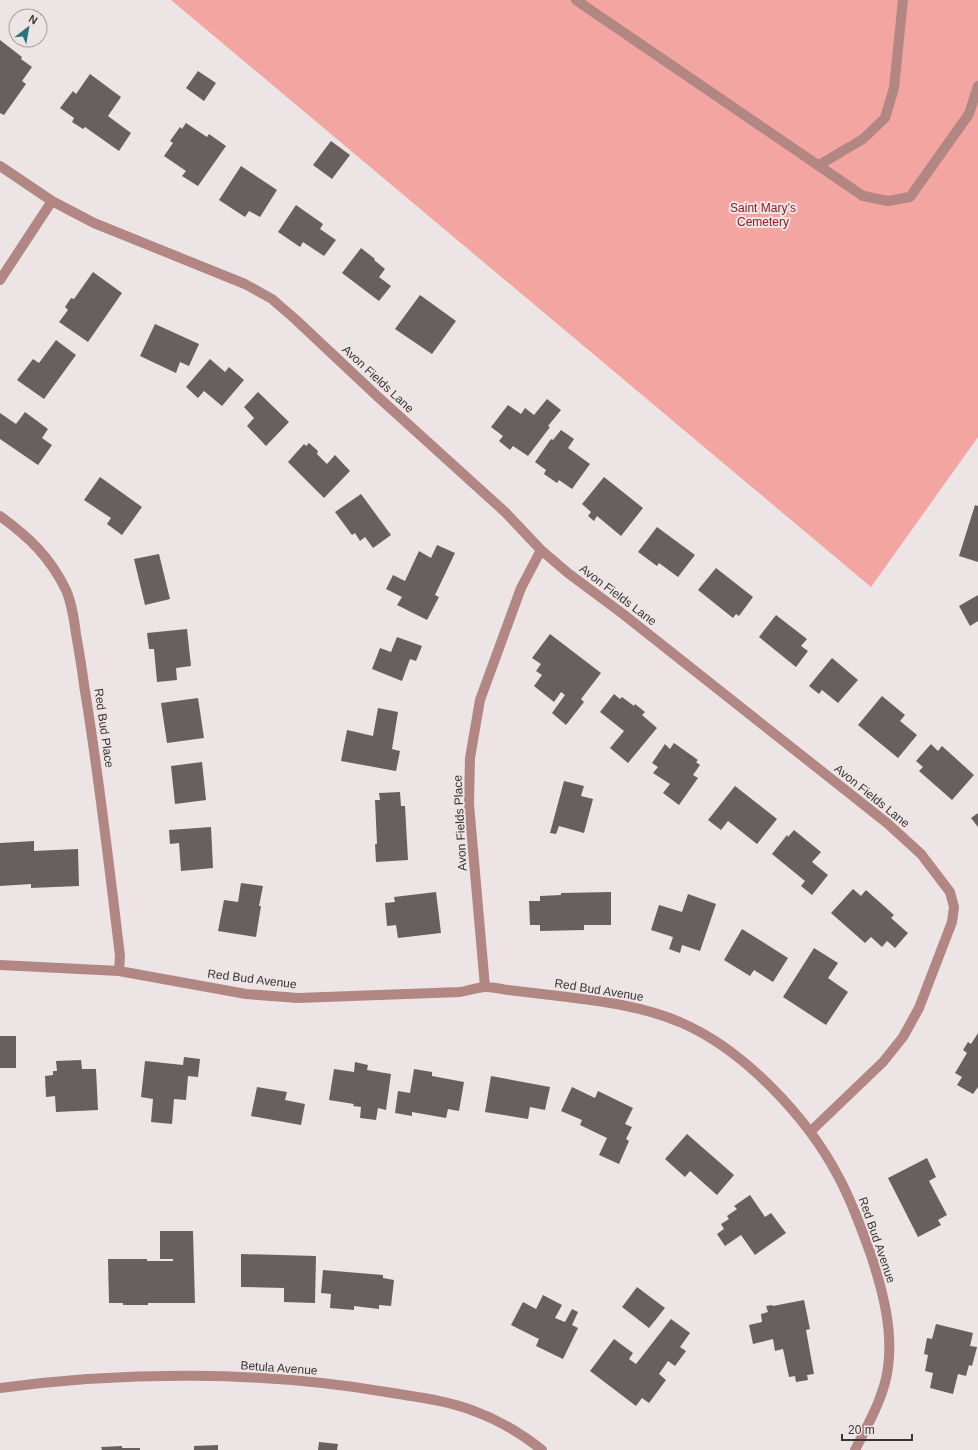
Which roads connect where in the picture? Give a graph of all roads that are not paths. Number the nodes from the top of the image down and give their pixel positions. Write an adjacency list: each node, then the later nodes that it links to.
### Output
1 (576, 0): 4 (street)
2 (903, 0): 4 (street)
3 (978, 86): 4 (street)
4 (819, 165)
5 (0, 166): 6 (street, Avon Fields Lane)
6 (52, 201): 7 (street); 9 (street, Avon Fields Lane)
7 (0, 280)
8 (0, 516): 11 (street, Red Bud Place)
9 (541, 550): 12 (street, Avon Fields Place); 13 (street, Avon Fields Lane)
10 (0, 965): 11 (street, Red Bud Avenue)
11 (119, 971): 12 (street, Red Bud Avenue)
12 (485, 987): 13 (street, Red Bud Avenue)
13 (811, 1131): 16 (street, Red Bud Avenue)
14 (0, 1388): 15 (street, Betula Avenue)
15 (542, 1450)
16 (855, 1450)

